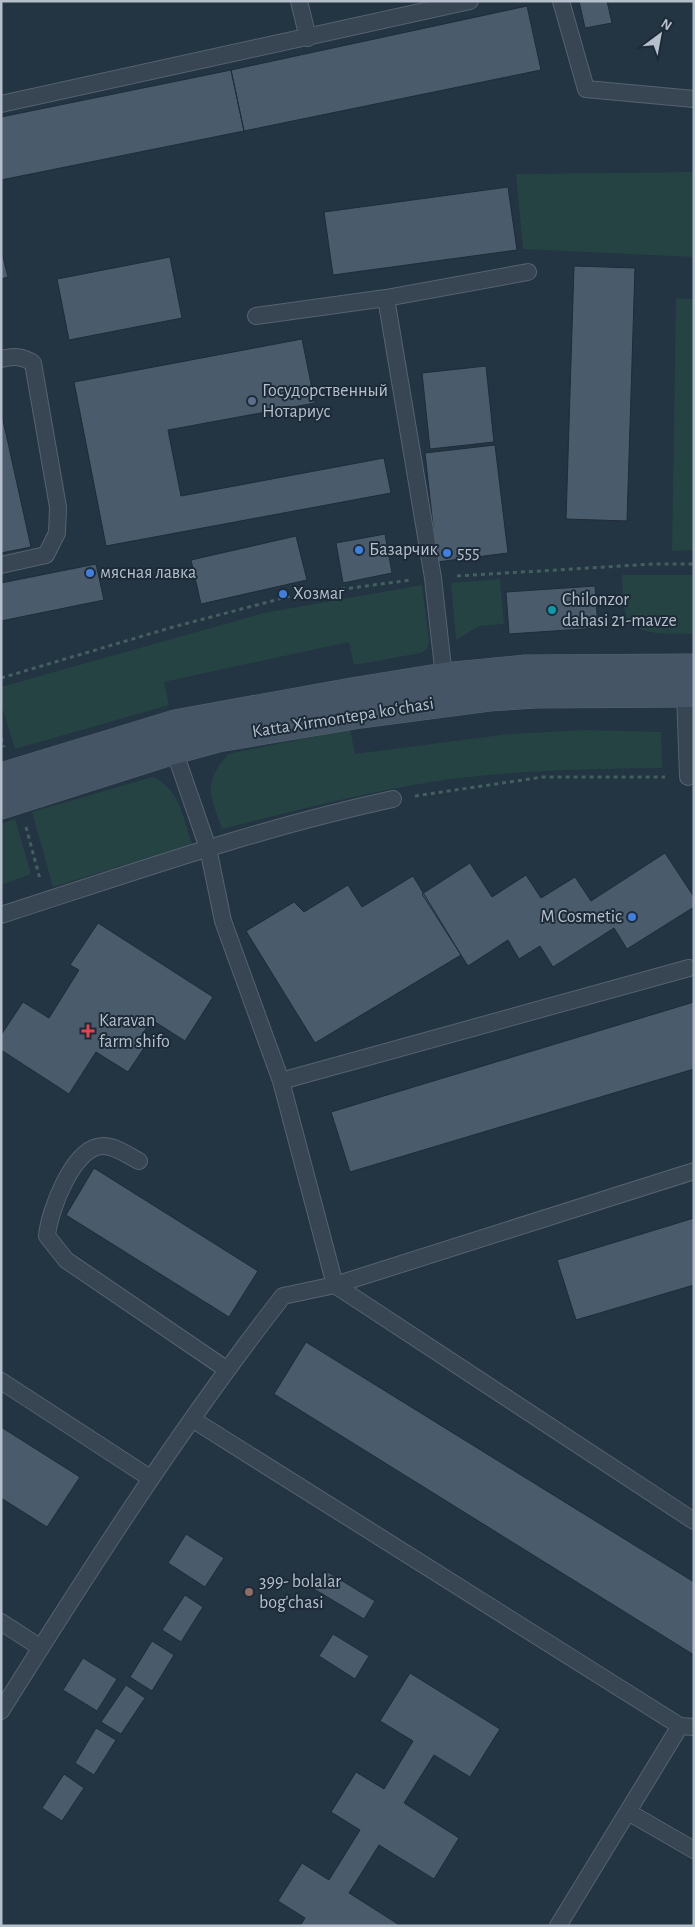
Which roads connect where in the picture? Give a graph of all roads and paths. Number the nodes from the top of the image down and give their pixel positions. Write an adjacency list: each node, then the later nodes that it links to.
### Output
1 (299, 1): 5 (lane)
2 (470, 1): 4 (lane)
3 (562, 1): 6 (lane)
4 (433, 6): 5 (lane)
5 (308, 38): 7 (lane)
6 (694, 99)
7 (1, 104)
8 (528, 272): 9 (lane)
9 (386, 298): 10 (lane); 14 (lane)
10 (256, 316)
11 (1, 359): 13 (lane)
12 (694, 564): 14 (path)
13 (1, 565)
14 (433, 578): 16 (lane); 17 (path)
15 (694, 668): 16 (main road, Katta Xirmontepa koʻchasi)
16 (444, 677): 20 (main road, Katta Xirmontepa koʻchasi)
17 (1, 678)
18 (689, 693): 19 (main road, Katta Xirmontepa koʻchasi); 21 (lane)
19 (174, 750): 23 (main road, Katta Xirmontepa koʻchasi); 24 (lane)
20 (1, 777)
21 (688, 777): 22 (path)
22 (392, 799): 24 (lane)
23 (1, 804)
24 (208, 848): 25 (lane); 27 (lane)
25 (1, 915)
26 (689, 968): 27 (lane)
27 (281, 1081): 30 (lane)
28 (139, 1161): 31 (lane)
29 (694, 1171): 30 (lane)
30 (335, 1285): 31 (lane); 35 (lane)
31 (226, 1369): 33 (lane)
32 (1, 1381): 34 (lane)
33 (192, 1419): 34 (lane); 39 (lane)
34 (150, 1478): 37 (lane)
35 (694, 1521)
36 (1, 1622): 37 (lane)
37 (41, 1648): 38 (lane)
38 (1, 1711)
39 (687, 1726): 40 (lane)
40 (628, 1812): 41 (lane); 42 (lane)
41 (694, 1850)
42 (558, 1926)

